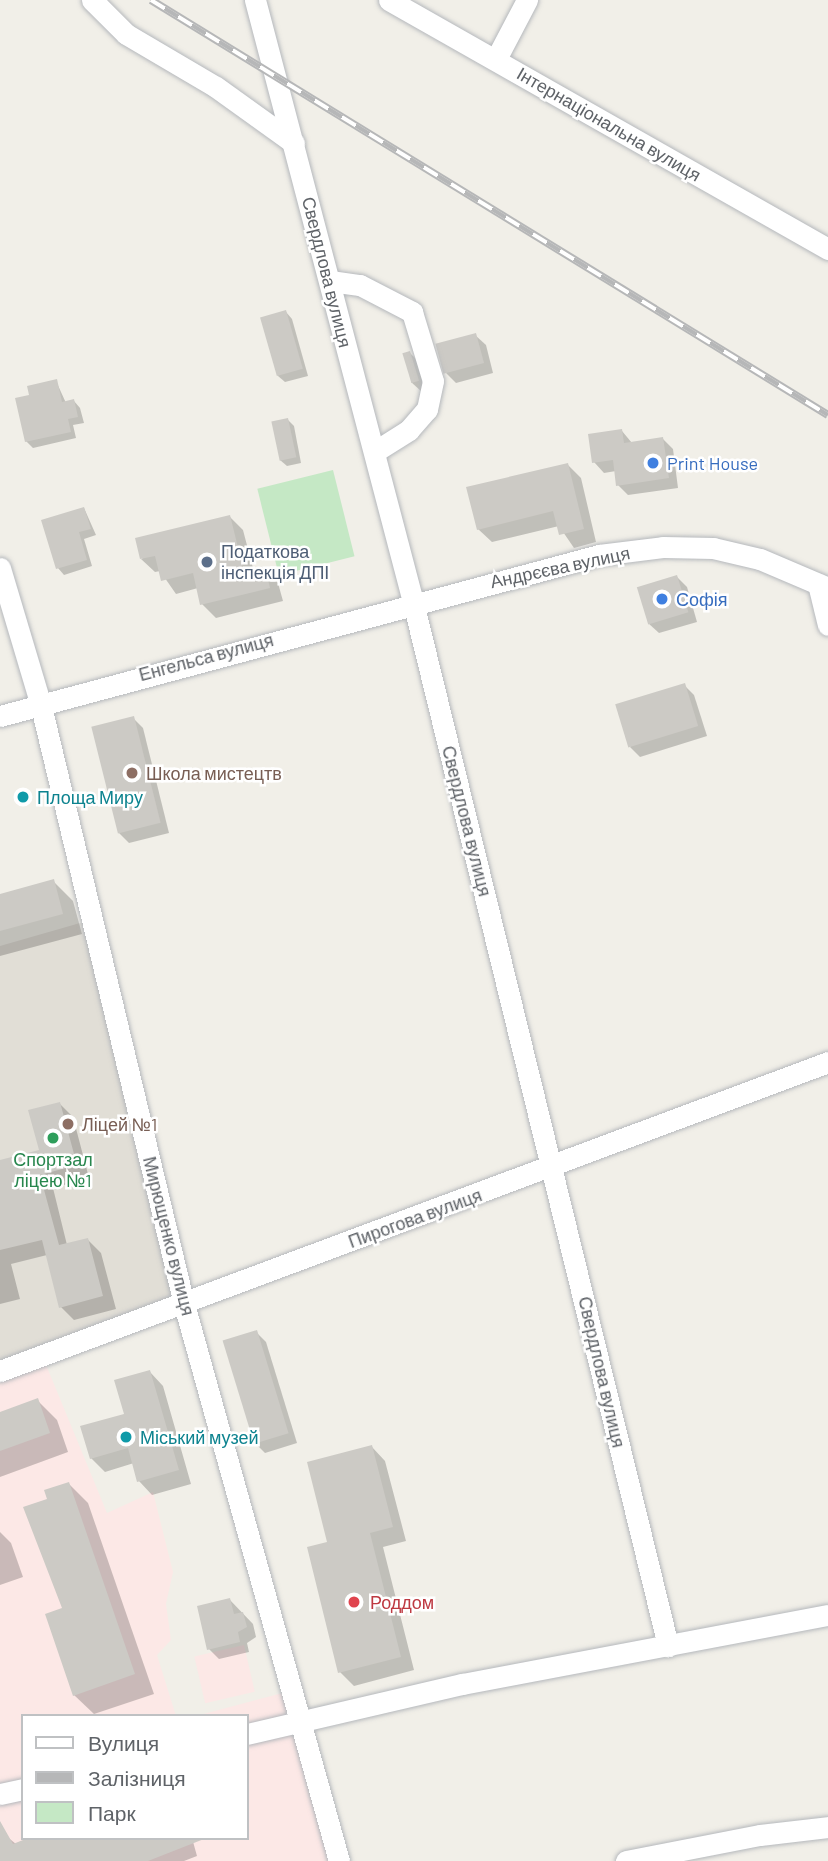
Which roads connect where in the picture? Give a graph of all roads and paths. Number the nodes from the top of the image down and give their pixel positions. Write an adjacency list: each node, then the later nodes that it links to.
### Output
1 (92, 0): 6 (street)
2 (255, 0): 6 (street, Свердлова вулиця)
3 (389, 0): 5 (street, Інтернаціональна вулиця)
4 (527, 0): 5 (street)
5 (496, 59): 7 (street, Інтернаціональна вулиця)
6 (294, 143): 8 (street, Свердлова вулиця)
7 (828, 249)
8 (330, 281): 9 (street, Свердлова вулиця); 9 (street)
9 (374, 452): 12 (street, Свердлова вулиця)
10 (0, 568): 14 (street, Мирющенко вулиця)
11 (823, 586): 12 (street, Андрєєва вулиця); 13 (street)
12 (413, 602): 14 (street, Енгельса вулиця); 17 (street, Свердлова вулиця)
13 (828, 625)
14 (40, 702): 15 (street, Енгельса вулиця); 18 (street, Мирющенко вулиця)
15 (0, 716)
16 (828, 1062): 17 (street, Пирогова вулиця)
17 (553, 1167): 18 (street, Пирогова вулиця); 21 (street, Свердлова вулиця)
18 (184, 1304): 19 (street, Пирогова вулиця); 22 (street, Мирющенко вулиця)
19 (0, 1371)
20 (828, 1615): 21 (street)
21 (668, 1646): 22 (street)
22 (302, 1721): 23 (street); 27 (street, Мирющенко вулиця)
23 (248, 1734)
24 (21, 1789): 25 (street)
25 (0, 1794)
26 (828, 1828): 28 (street)
27 (339, 1861)
28 (626, 1861)

